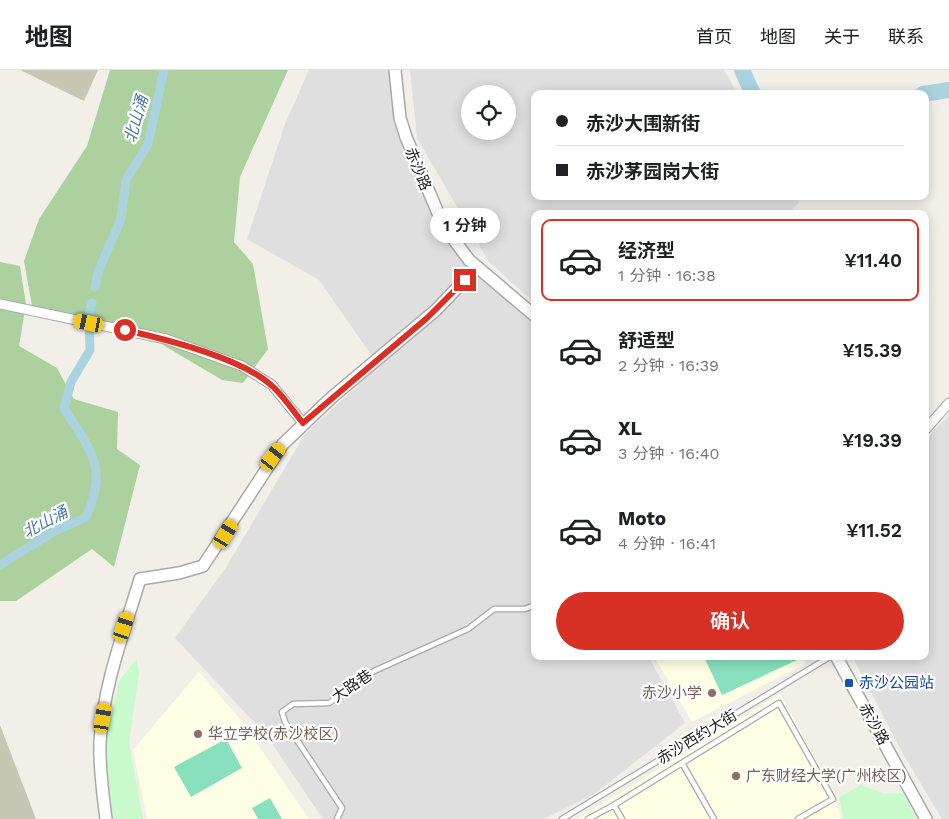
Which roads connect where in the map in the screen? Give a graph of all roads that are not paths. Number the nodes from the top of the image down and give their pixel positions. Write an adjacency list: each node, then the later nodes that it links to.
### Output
1 (395, 70): 2 (street, 赤沙路)
2 (477, 267): 4 (street, 赤沙路); 6 (street)
3 (0, 304): 6 (street)
4 (531, 313)
5 (949, 403): 7 (street)
6 (303, 423): 13 (street)
7 (929, 426)
8 (531, 607): 14 (lane, 大路巷)
9 (824, 660): 15 (lane, 赤沙西约大街)
10 (838, 660): 20 (street, 赤沙路)
11 (682, 763): 12 (lane); 18 (lane); 19 (lane)
12 (614, 804): 16 (lane); 17 (lane)
13 (106, 819)
14 (337, 819)
15 (562, 819)
16 (588, 819)
17 (622, 819)
18 (714, 819)
19 (798, 819)
20 (926, 819)

